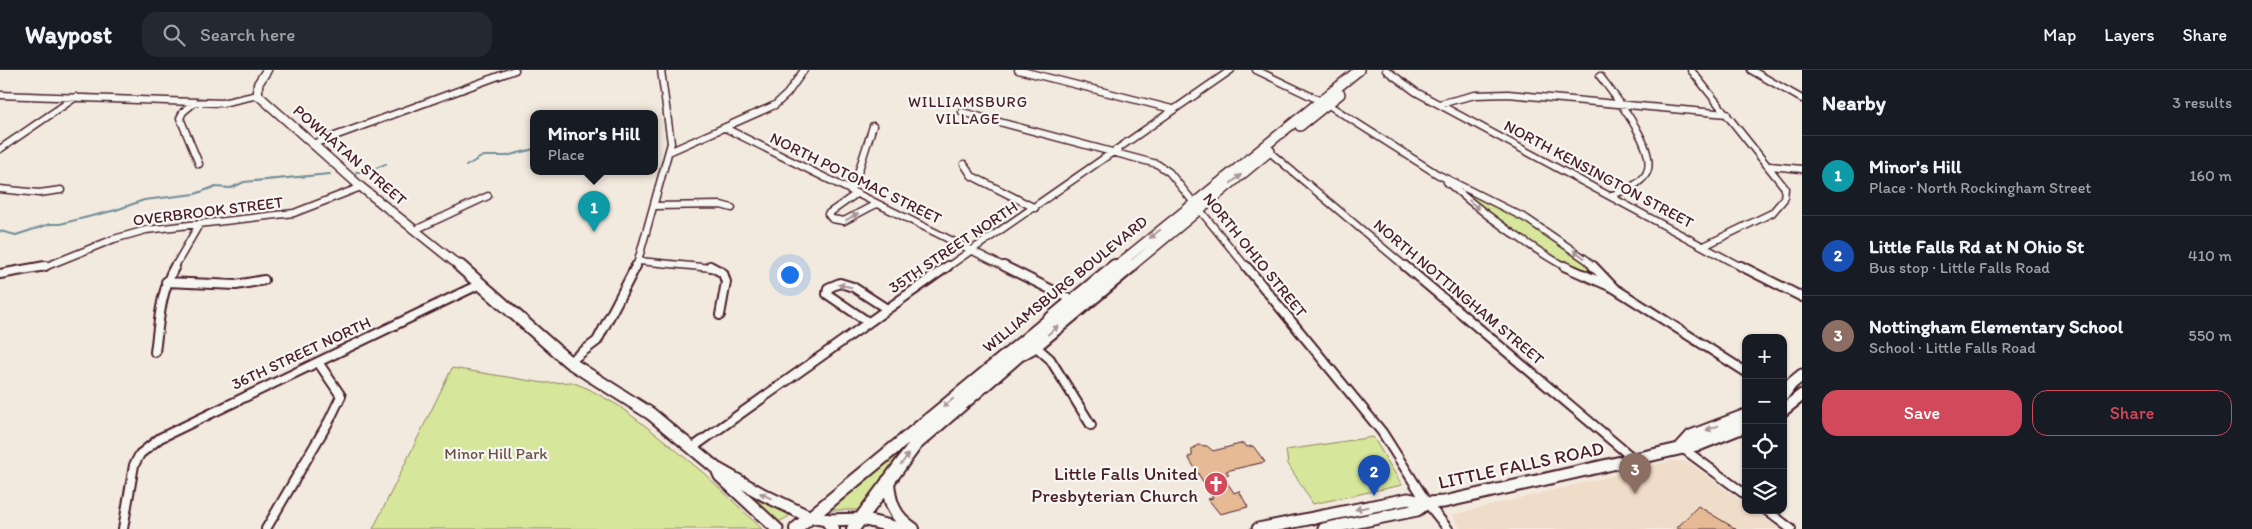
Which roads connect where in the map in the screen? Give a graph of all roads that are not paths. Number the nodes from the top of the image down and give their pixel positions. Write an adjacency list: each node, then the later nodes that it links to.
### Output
1 (267, 70): 15 (street)
2 (515, 70): 27 (street)
3 (661, 70): 30 (street)
4 (804, 70): 26 (street)
5 (1018, 70): 22 (street)
6 (1231, 70): 22 (street, 35TH STREET NORTH)
7 (1256, 70): 19 (street)
8 (1359, 70): 19 (main road, WILLIAMSBURG BOULEVARD)
9 (1369, 70): 19 (main road, WILLIAMSBURG BOULEVARD)
10 (1386, 70): 20 (street, NORTH KENSINGTON STREET)
11 (1691, 70): 24 (street)
12 (1752, 70): 17 (street)
13 (1600, 76): 21 (street)
14 (0, 95): 16 (street)
15 (258, 95): 18 (street); 27 (street, POWHATAN STREET)
16 (76, 98): 18 (street); 28 (street)
17 (1802, 99)
18 (195, 102): 32 (street)
19 (1323, 102): 29 (main road, WILLIAMSBURG BOULEVARD); 36 (street)
20 (1439, 104): 21 (street); 42 (street, NORTH KENSINGTON STREET)
21 (1618, 104): 24 (street); 42 (street)
22 (1172, 109): 31 (street, 35TH STREET NORTH)
23 (962, 112): 31 (street, NORTH OHIO STREET)
24 (1727, 114): 34 (street)
25 (873, 126): 40 (street)
26 (725, 128): 30 (street); 40 (street, NORTH POTOMAC STREET)
27 (313, 144): 37 (street, POWHATAN STREET)
28 (0, 149)
29 (1266, 149): 45 (main road, WILLIAMSBURG BOULEVARD); 78 (street, NORTH NOTTINGHAM STREET)
30 (669, 152): 44 (street)
31 (1113, 153): 45 (street, NORTH OHIO STREET); 47 (street, 35TH STREET NORTH)
32 (199, 164)
33 (964, 164): 47 (street)
34 (1770, 166): 35 (street); 50 (street)
35 (1802, 168)
36 (1437, 174): 57 (street, one-way to 57); 57 (street, one-way to 36)
37 (361, 187): 48 (street, OVERBROOK STREET); 49 (street, POWHATAN STREET)
38 (0, 189): 39 (street)
39 (61, 190)
40 (853, 192): 43 (street, NORTH POTOMAC STREET); 43 (street, one-way to 43)
41 (488, 196): 49 (street)
42 (1610, 196): 50 (street, NORTH KENSINGTON STREET)
43 (876, 204): 51 (street, NORTH POTOMAC STREET)
44 (655, 206): 46 (street); 52 (street)
45 (1196, 207): 59 (main road, WILLIAMSBURG BOULEVARD); 82 (street, NORTH OHIO STREET)
46 (732, 208)
47 (1035, 208): 51 (street, 35TH STREET NORTH)
48 (200, 223): 53 (street, OVERBROOK STREET); 55 (street)
49 (416, 230): 56 (street, POWHATAN STREET)
50 (1704, 246): 58 (street, NORTH KENSINGTON STREET)
51 (973, 251): 59 (street, NORTH POTOMAC STREET); 60 (street, 35TH STREET NORTH)
52 (639, 261): 61 (street); 66 (street)
53 (0, 274)
54 (264, 280): 55 (street)
55 (166, 282): 64 (street)
56 (478, 285): 65 (street, 36TH STREET NORTH); 66 (street, POWHATAN STREET)
57 (1614, 288): 67 (street)
58 (1802, 297)
59 (1078, 303): 63 (main road, WILLIAMSBURG BOULEVARD)
60 (887, 309): 62 (street, 35TH STREET NORTH); 62 (street, one-way to 62)
61 (720, 315)
62 (868, 322): 77 (street, 35TH STREET NORTH)
63 (1030, 343): 74 (street); 80 (main road, WILLIAMSBURG BOULEVARD, one-way to 63); 84 (main road, WILLIAMSBURG BOULEVARD, one-way to 84)
64 (155, 352)
65 (318, 362): 87 (street, 36TH STREET NORTH); 88 (street)
66 (569, 362): 77 (street, POWHATAN STREET)
67 (1742, 369)
68 (1802, 375): 69 (street)
69 (1787, 390)
70 (1787, 397): 71 (street)
71 (1799, 402): 72 (street)
72 (1787, 408)
73 (1742, 417): 76 (street, LITTLE FALLS ROAD, one-way to 76)
74 (1091, 426)
75 (1742, 428): 76 (street, LITTLE FALLS ROAD)
76 (1681, 446): 78 (street, LITTLE FALLS ROAD); 81 (street)
77 (692, 448): 79 (street, POWHATAN STREET)
78 (1635, 460): 82 (street, LITTLE FALLS ROAD)
79 (716, 468): 84 (street, one-way to 79); 89 (street)
80 (888, 481): 86 (main road, WILLIAMSBURG BOULEVARD); 92 (main road)
81 (1742, 492)
82 (1427, 503): 93 (street, LITTLE FALLS ROAD, one-way to 93); 94 (street, LITTLE FALLS ROAD); 95 (street, NORTH OHIO STREET)
83 (1771, 514): 96 (street)
84 (810, 517): 85 (street); 90 (main road, WILLIAMSBURG BOULEVARD)
85 (830, 524): 86 (street)
86 (857, 524): 91 (street)
87 (123, 529)
88 (266, 529)
89 (777, 529)
90 (796, 529)
91 (903, 529)
92 (913, 529)
93 (1258, 529)
94 (1324, 529)
95 (1448, 529)
96 (1791, 529)

